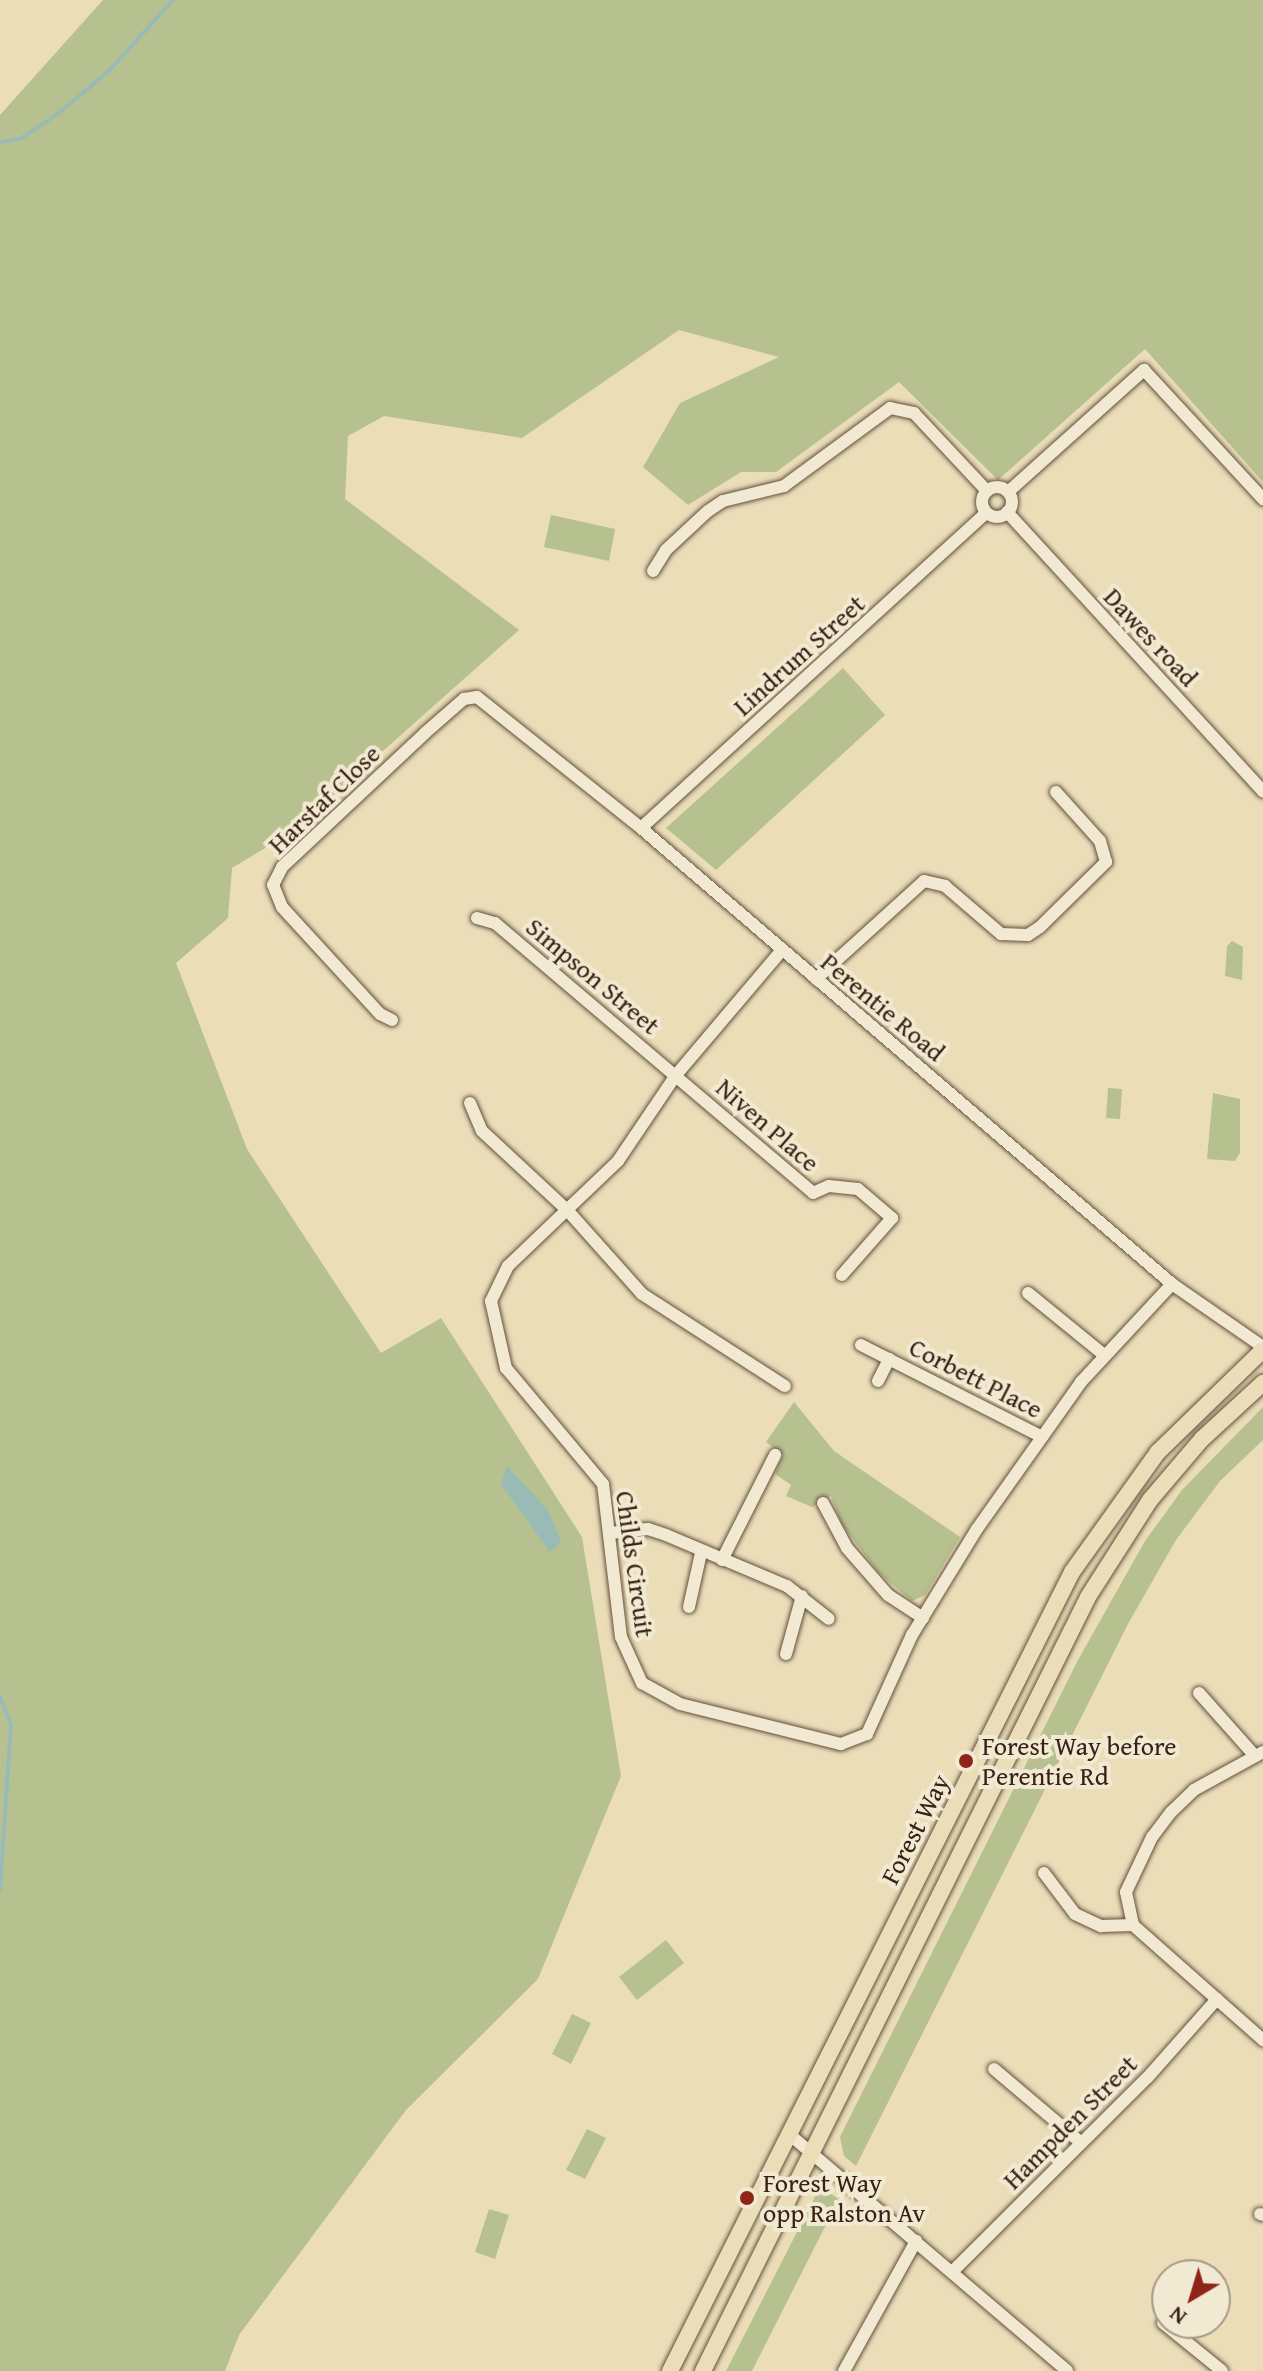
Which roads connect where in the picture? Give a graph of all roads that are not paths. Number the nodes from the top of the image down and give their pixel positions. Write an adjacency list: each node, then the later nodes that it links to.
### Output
1 (987, 491): 2 (street); 5 (street); 6 (street)
2 (1008, 492): 3 (street); 4 (street)
3 (1263, 499)
4 (1007, 512): 5 (street); 8 (street, Dawes road)
5 (986, 513): 10 (street, Lindrum Street)
6 (653, 571)
7 (477, 697): 10 (street, Perentie Road); 14 (street, Harstaf Close)
8 (1263, 791)
9 (1056, 792): 13 (street)
10 (641, 828): 12 (street, Perentie Road)
11 (477, 918): 15 (street, Simpson Street)
12 (782, 950): 13 (street, Perentie Road); 15 (street, Childs Circuit)
13 (816, 979): 19 (street, Perentie Road)
14 (392, 1020)
15 (676, 1075): 17 (street, Childs Circuit); 18 (street, Niven Place)
16 (470, 1103): 17 (street)
17 (568, 1211): 27 (street); 31 (street, Childs Circuit)
18 (842, 1275)
19 (1172, 1284): 22 (street, Perentie Road); 23 (street, Childs Circuit)
20 (1028, 1293): 23 (street)
21 (861, 1345): 24 (street, Corbett Place)
22 (1263, 1349): 46 (main road, Forest Way)
23 (1104, 1355): 28 (street, Childs Circuit)
24 (889, 1359): 25 (street, Corbett Place); 28 (street, Corbett Place)
25 (878, 1381)
26 (1263, 1383): 48 (main road, Forest Way)
27 (785, 1386)
28 (1042, 1437): 36 (street, Childs Circuit)
29 (775, 1455): 33 (street)
30 (823, 1503): 36 (street)
31 (610, 1533): 32 (street); 36 (street, Childs Circuit)
32 (701, 1553): 33 (street); 35 (street)
33 (722, 1560): 34 (street)
34 (802, 1596): 37 (street); 38 (street)
35 (689, 1607)
36 (923, 1618)
37 (829, 1619)
38 (786, 1654)
39 (1199, 1693): 40 (street)
40 (1259, 1754): 42 (street)
41 (1044, 1873): 42 (street)
42 (1133, 1925): 43 (street)
43 (1217, 1999): 44 (street); 47 (street, Hampden Street)
44 (1263, 2040)
45 (994, 2069): 47 (street)
46 (789, 2134): 48 (street); 52 (main road, Forest Way)
47 (1079, 2141): 50 (street, Hampden Street)
48 (810, 2152): 49 (street); 53 (main road, Forest Way)
49 (916, 2241): 50 (street); 54 (street)
50 (952, 2272): 55 (street)
51 (1183, 2339): 56 (street)
52 (670, 2371)
53 (703, 2371)
54 (844, 2371)
55 (1067, 2371)
56 (1222, 2371)

